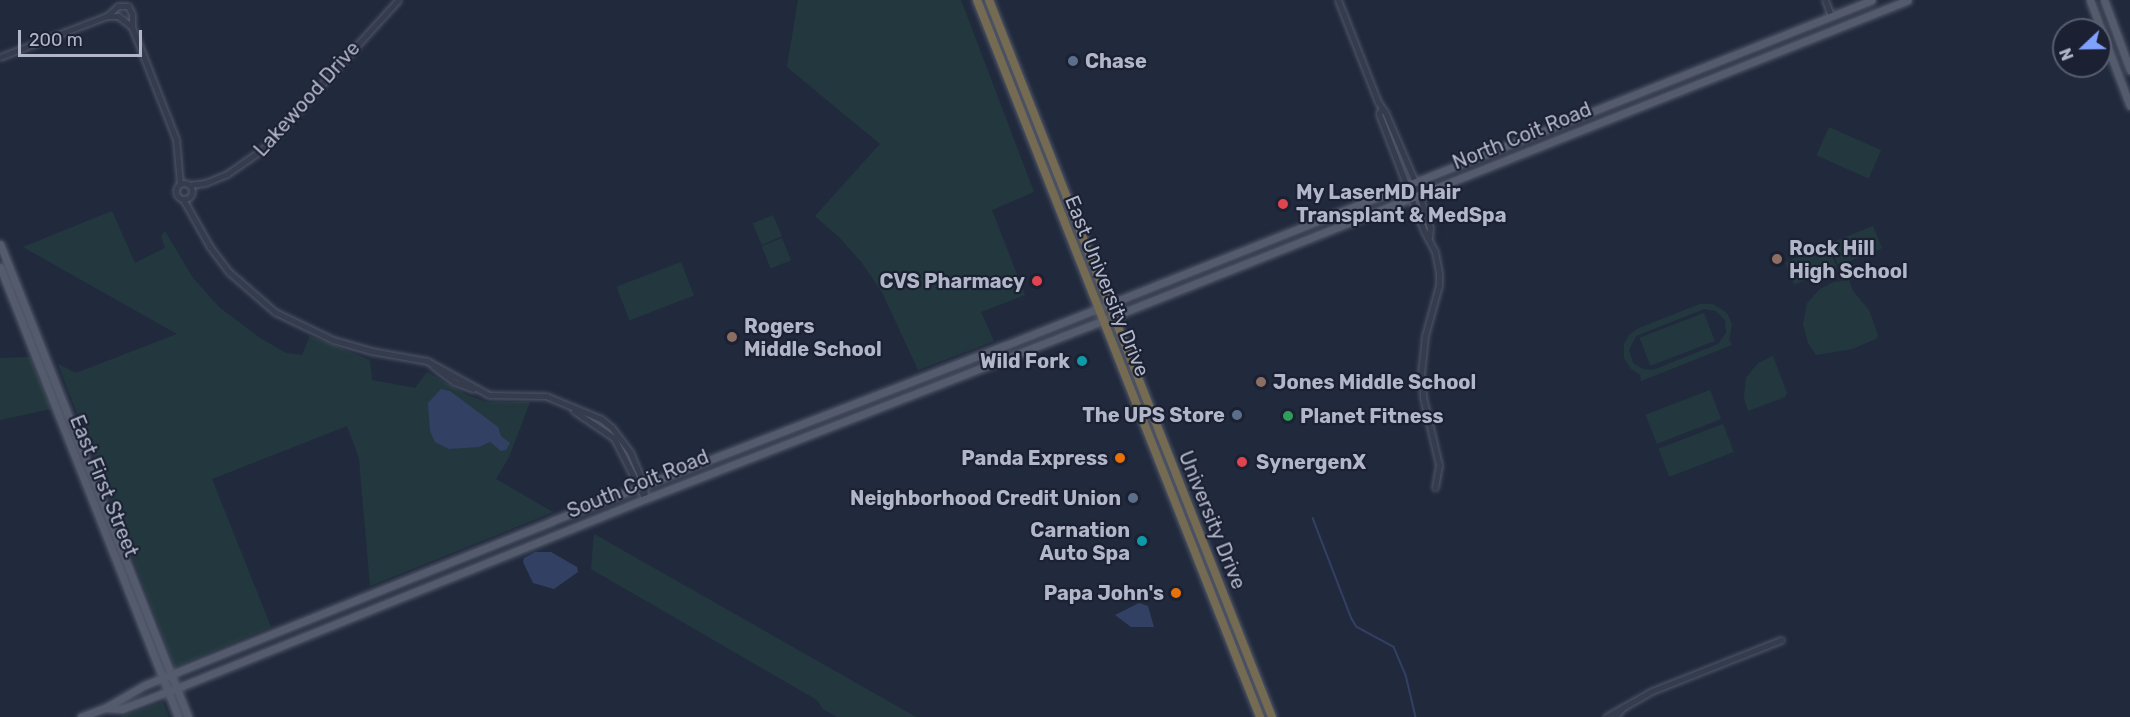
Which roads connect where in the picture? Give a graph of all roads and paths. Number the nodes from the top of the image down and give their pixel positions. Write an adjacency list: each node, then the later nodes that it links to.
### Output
1 (398, 0): 25 (street, Lakewood Drive)
2 (977, 0): 39 (highway, East University Drive)
3 (989, 0): 38 (highway, University Drive)
4 (1338, 0): 21 (street)
5 (1825, 0): 11 (street)
6 (1872, 0): 11 (main road, North Coit Road)
7 (1908, 0): 13 (main road, North Coit Road)
8 (2090, 0): 20 (main road)
9 (2104, 0): 16 (main road)
10 (107, 16): 12 (street); 12 (street); 14 (street)
11 (1831, 16): 13 (main road); 15 (main road, North Coit Road)
12 (132, 27): 26 (street)
13 (1835, 30): 18 (main road, North Coit Road)
14 (0, 57)
15 (1698, 69): 17 (main road, North Coit Road); 18 (main road)
16 (2130, 70)
17 (1689, 73): 19 (main road); 22 (main road, North Coit Road)
18 (1703, 82): 19 (main road, North Coit Road)
19 (1695, 86): 23 (main road, North Coit Road)
20 (2130, 106)
21 (1381, 109): 24 (street); 27 (street)
22 (1527, 138): 23 (main road); 24 (main road, North Coit Road)
23 (1532, 150): 28 (main road, North Coit Road)
24 (1415, 182): 27 (main road, North Coit Road); 28 (street)
25 (205, 183): 26 (street, Lakewood Drive); 29 (street, Lakewood Drive)
26 (185, 184): 29 (street); 29 (street)
27 (1406, 186): 30 (street); 31 (main road, North Coit Road)
28 (1419, 195): 30 (main road, North Coit Road); 33 (street)
29 (188, 196): 48 (street)
30 (1411, 198): 32 (main road, North Coit Road); 33 (street)
31 (1312, 223): 32 (main road); 35 (main road, North Coit Road)
32 (1318, 235): 37 (main road, North Coit Road)
33 (1429, 237): 49 (street)
34 (0, 244): 54 (main road, East First Street)
35 (1231, 255): 37 (main road); 38 (main road, North Coit Road)
36 (0, 267): 55 (main road, East First Street)
37 (1236, 267): 40 (main road, North Coit Road)
38 (1108, 302): 39 (main road, South Coit Road); 40 (highway, University Drive)
39 (1097, 307): 41 (highway, East University Drive); 42 (main road, South Coit Road)
40 (1114, 316): 41 (main road, South Coit Road); 64 (highway, University Drive)
41 (1102, 320): 43 (main road, South Coit Road); 63 (highway, East University Drive)
42 (1004, 346): 43 (main road); 44 (main road, South Coit Road)
43 (1009, 357): 45 (main road, South Coit Road)
44 (820, 416): 45 (main road); 46 (main road, South Coit Road)
45 (826, 428): 47 (main road, South Coit Road)
46 (757, 441): 47 (main road); 48 (main road, South Coit Road)
47 (762, 453): 50 (main road, South Coit Road)
48 (641, 487): 50 (street); 51 (main road, South Coit Road)
49 (1435, 488)
50 (645, 499): 53 (main road, South Coit Road)
51 (260, 640): 53 (main road); 54 (main road, South Coit Road)
52 (1781, 640): 58 (street)
53 (265, 653): 56 (main road, South Coit Road)
54 (172, 675): 55 (main road, South Coit Road); 56 (main road, East First Street)
55 (163, 678): 57 (main road, East First Street); 59 (main road)
56 (177, 688): 57 (main road, South Coit Road); 62 (main road)
57 (168, 691): 59 (main road); 61 (main road, East First Street)
58 (1624, 707): 65 (street); 66 (street)
59 (105, 708): 60 (main road)
60 (81, 717)
61 (178, 717)
62 (188, 717)
63 (1260, 717)
64 (1272, 717)
65 (1606, 717)
66 (1615, 717)

